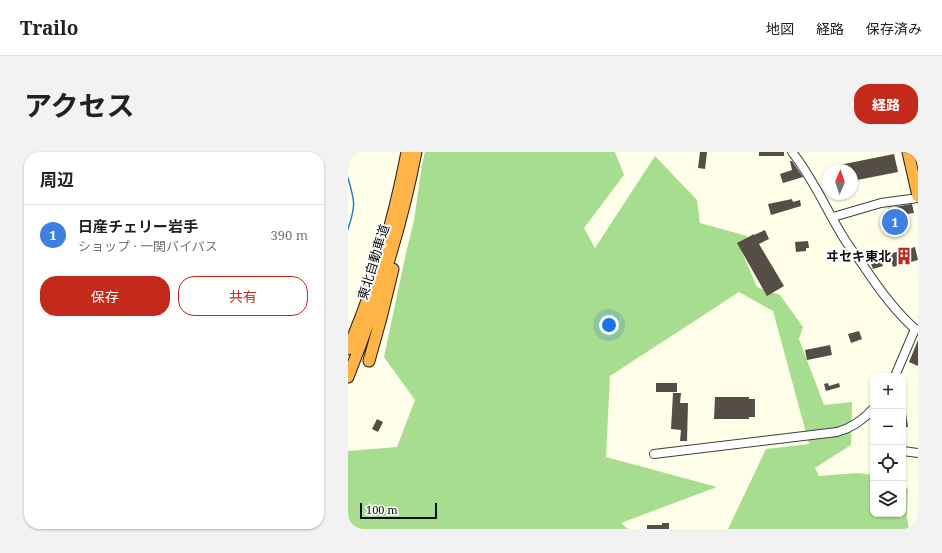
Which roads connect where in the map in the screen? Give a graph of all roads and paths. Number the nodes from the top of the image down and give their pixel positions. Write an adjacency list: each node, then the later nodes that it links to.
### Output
1 (407, 152): 5 (highway, 東北自動車道)
2 (416, 152): 5 (highway, 東北自動車道)
3 (792, 152): 8 (street)
4 (908, 152): 7 (highway)
5 (409, 165): 6 (highway, 東北自動車道); 10 (highway, 東北自動車道)
6 (407, 196): 11 (highway); 13 (highway, 東北自動車道)
7 (918, 197): 8 (street)
8 (833, 217): 9 (street)
9 (917, 329): 12 (street)
10 (348, 349)
11 (368, 361)
12 (895, 373)
13 (348, 377)
14 (872, 409): 17 (street)
15 (906, 451): 16 (street)
16 (918, 453)
17 (654, 454)

